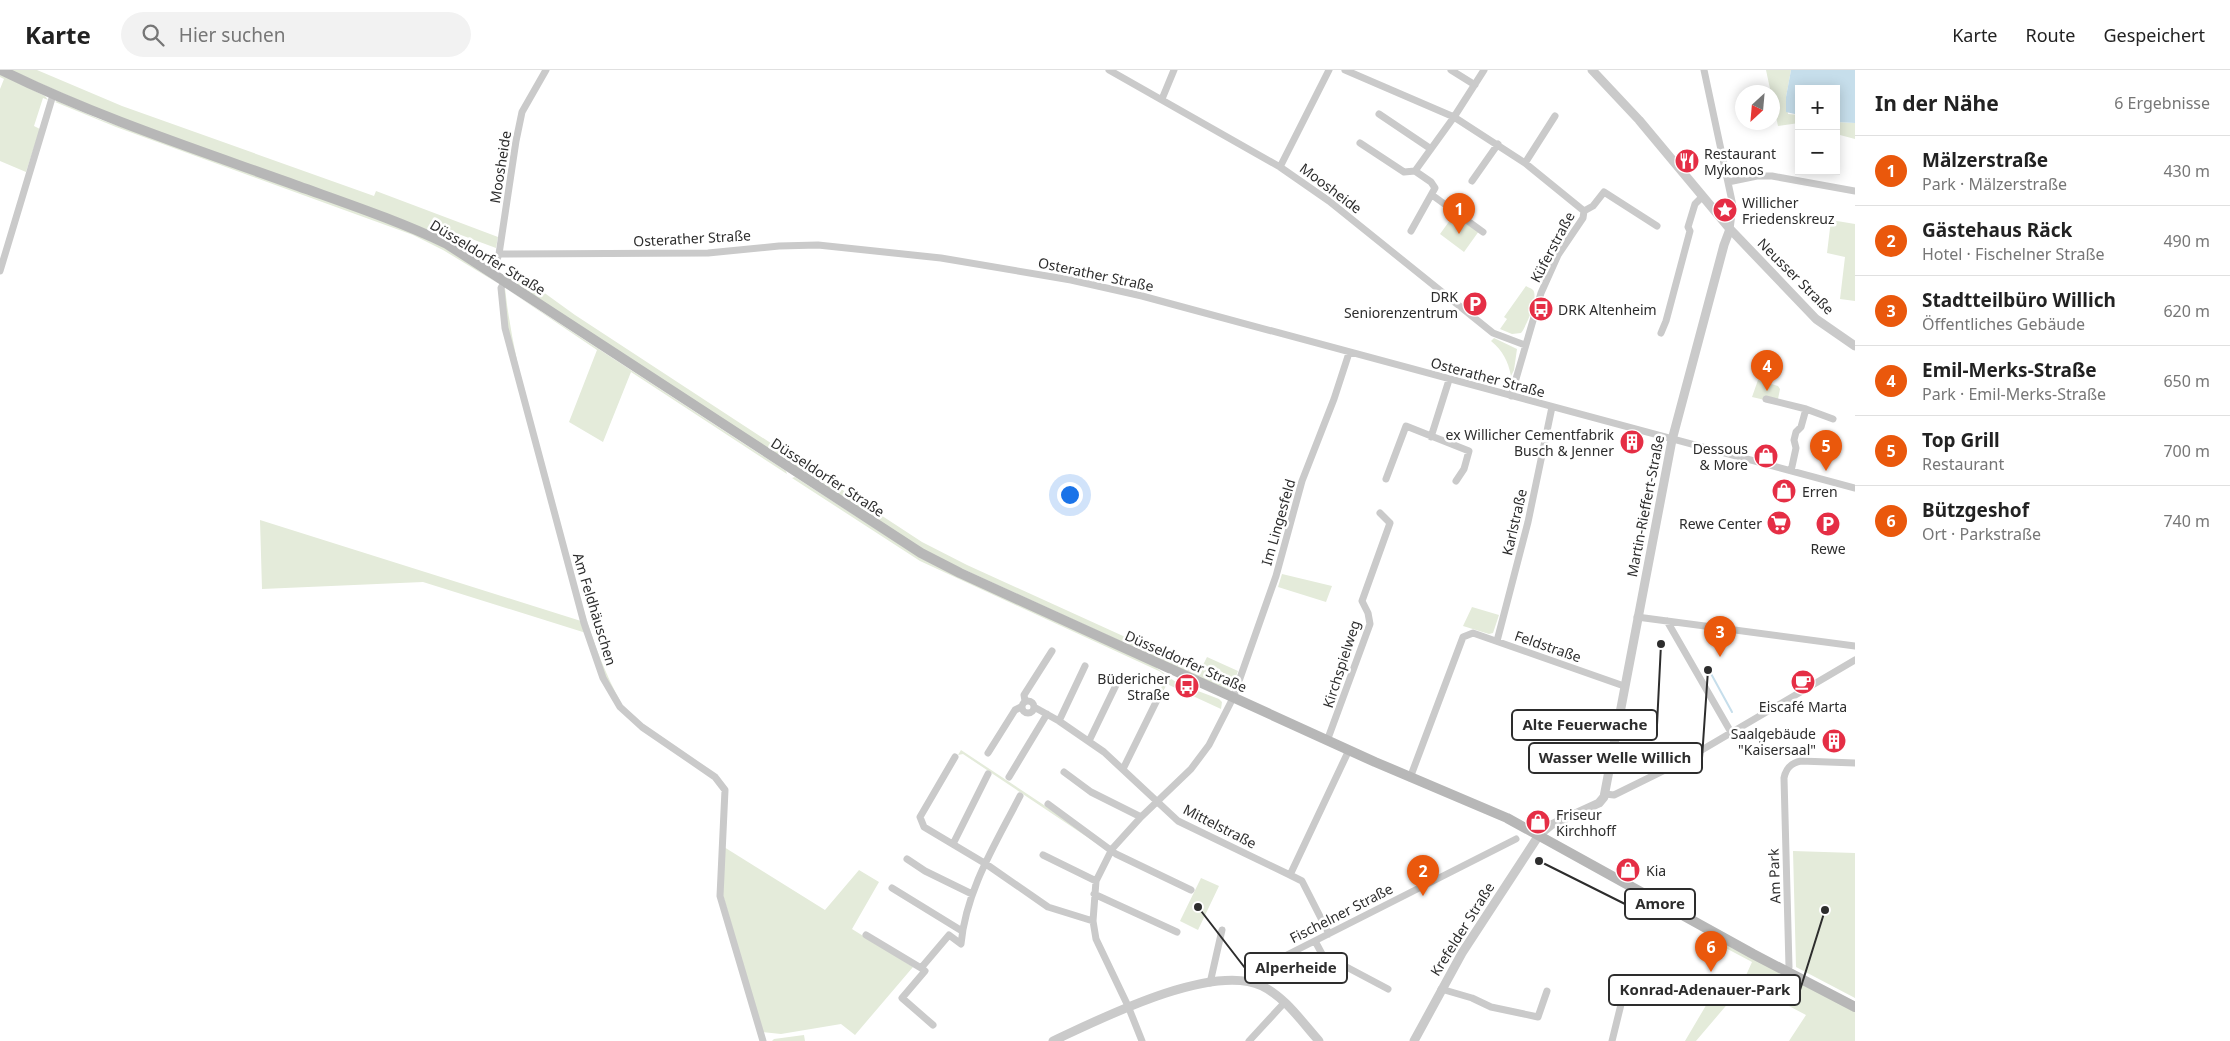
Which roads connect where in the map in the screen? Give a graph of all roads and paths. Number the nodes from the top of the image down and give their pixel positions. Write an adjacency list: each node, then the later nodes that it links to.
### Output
1 (1, 70): 12 (main road, Düsseldorfer Straße)
2 (546, 70): 33 (street, Moosheide)
3 (1109, 70): 13 (street, Moosheide)
4 (1174, 70): 13 (street)
5 (1329, 70): 21 (street)
6 (1345, 70): 16 (street, Küferstraße)
7 (1451, 70): 11 (street)
8 (1484, 70): 11 (street)
9 (1592, 70): 27 (street, Neusser Straße)
10 (1704, 70): 24 (street)
11 (1474, 85): 16 (street)
12 (53, 95): 34 (street); 35 (main road, Düsseldorfer Straße)
13 (1162, 99): 21 (street, Moosheide)
14 (1379, 114): 19 (street)
15 (1554, 116): 20 (street)
16 (1454, 117): 18 (street, Küferstraße); 19 (street)
17 (1360, 143): 22 (street)
18 (1498, 144): 20 (street, Küferstraße); 23 (street)
19 (1431, 149): 22 (street)
20 (1525, 163): 28 (street, Küferstraße)
21 (1280, 167): 38 (street, Moosheide)
22 (1415, 172): 26 (street)
23 (1472, 181)
24 (1728, 182): 25 (street); 30 (street)
25 (1855, 191)
26 (1432, 195): 31 (street); 32 (street)
27 (1703, 196): 30 (street, Neusser Straße); 37 (street)
28 (1584, 211): 29 (street); 38 (street, Küferstraße)
29 (1657, 226)
30 (1730, 228): 39 (street, Neusser Straße); 48 (street, Martin-Rieffert-Straße)
31 (1411, 231)
32 (1483, 232)
33 (499, 254): 35 (street, Moosheide); 40 (street, Osterather Straße)
34 (0, 270)
35 (492, 273): 36 (main road, Düsseldorfer Straße)
36 (505, 281): 64 (main road, Düsseldorfer Straße); 120 (street, Am Feldhäuschen)
37 (1661, 333)
38 (1525, 344): 42 (street, Küferstraße)
39 (1855, 346)
40 (1349, 353): 41 (street, Osterather Straße); 64 (street, Im Lingesfeld)
41 (1449, 380): 42 (street, Osterather Straße); 47 (street)
42 (1511, 396): 44 (street, Osterather Straße)
43 (1766, 399): 45 (street)
44 (1552, 407): 48 (street, Osterather Straße); 56 (street, Karlstraße)
45 (1806, 409): 46 (street); 49 (street)
46 (1832, 419)
47 (1431, 437): 50 (street); 51 (street)
48 (1672, 440): 49 (street, Osterather Straße); 54 (street, Martin-Rieffert-Straße)
49 (1791, 471): 52 (street, Osterather Straße)
50 (1386, 479)
51 (1456, 482)
52 (1855, 488)
53 (1380, 513): 71 (street, Kirchspielweg)
54 (1637, 617): 55 (street); 62 (street, Martin-Rieffert-Straße)
55 (1667, 621): 57 (street); 69 (street)
56 (1497, 642): 62 (street, Feldstraße); 80 (street, Feldstraße)
57 (1855, 646)
58 (1052, 651): 65 (street)
59 (1855, 660): 69 (street)
60 (1085, 666): 68 (street)
61 (1118, 681): 70 (street)
62 (1624, 686): 81 (street, Martin-Rieffert-Straße)
63 (1159, 696): 76 (street)
64 (1233, 698): 71 (main road, Düsseldorfer Straße); 83 (street)
65 (1023, 704): 66 (street, Mittelstraße); 66 (street, Mittelstraße); 73 (street)
66 (1034, 707): 67 (street, Mittelstraße)
67 (1048, 714): 68 (street, Mittelstraße); 79 (street)
68 (1058, 720): 70 (street, Mittelstraße)
69 (1732, 734): 81 (street)
70 (1089, 741): 76 (street, Mittelstraße)
71 (1328, 741): 72 (main road, Düsseldorfer Straße)
72 (1349, 750): 80 (main road, Düsseldorfer Straße); 93 (street)
73 (988, 753)
74 (955, 757): 88 (street)
75 (1855, 763): 107 (street, Am Park)
76 (1123, 769): 83 (street, Mittelstraße)
77 (1064, 772): 85 (street)
78 (988, 774): 88 (street)
79 (1009, 778)
80 (1410, 778): 86 (main road, Düsseldorfer Straße)
81 (1605, 794): 86 (street)
82 (1020, 796): 92 (street)
83 (1156, 802): 85 (street); 93 (street, Mittelstraße)
84 (1048, 804): 89 (street)
85 (1141, 817): 89 (street)
86 (1538, 835): 107 (main road, Düsseldorfer Straße); 112 (street, Krefelder Straße)
87 (1516, 839): 103 (street, Fischelner Straße)
88 (953, 844): 92 (street)
89 (1112, 849): 94 (street); 96 (street)
90 (1043, 855): 94 (street)
91 (907, 859): 97 (street)
92 (986, 864): 97 (street); 99 (street)
93 (1290, 875): 103 (street, Mittelstraße)
94 (1096, 881): 98 (street)
95 (892, 888): 101 (street)
96 (1191, 890)
97 (972, 894): 101 (street)
98 (1094, 894): 99 (street); 102 (street)
99 (1093, 921): 117 (street)
100 (1222, 930): 109 (street)
101 (962, 931): 106 (street)
102 (1177, 932)
103 (1329, 934): 105 (street, Fischelner Straße)
104 (866, 935): 106 (street)
105 (1315, 941): 110 (street, Fischelner Straße); 111 (street)
106 (921, 968): 119 (street)
107 (1786, 972): 118 (main road, Düsseldorfer Straße)
108 (1627, 980): 113 (street)
109 (1210, 983): 110 (street); 117 (street)
110 (1260, 984): 116 (street)
111 (1388, 989)
112 (1441, 989): 114 (street); 125 (street, Krefelder Straße)
113 (1625, 990): 115 (street); 126 (street)
114 (1547, 991)
115 (1663, 999)
116 (1285, 1002): 123 (street); 124 (street)
117 (1128, 1006): 121 (street); 122 (street)
118 (1855, 1007)
119 (933, 1025)
120 (763, 1041)
121 (1053, 1041)
122 (1142, 1041)
123 (1249, 1041)
124 (1318, 1041)
125 (1414, 1041)
126 (1612, 1041)

